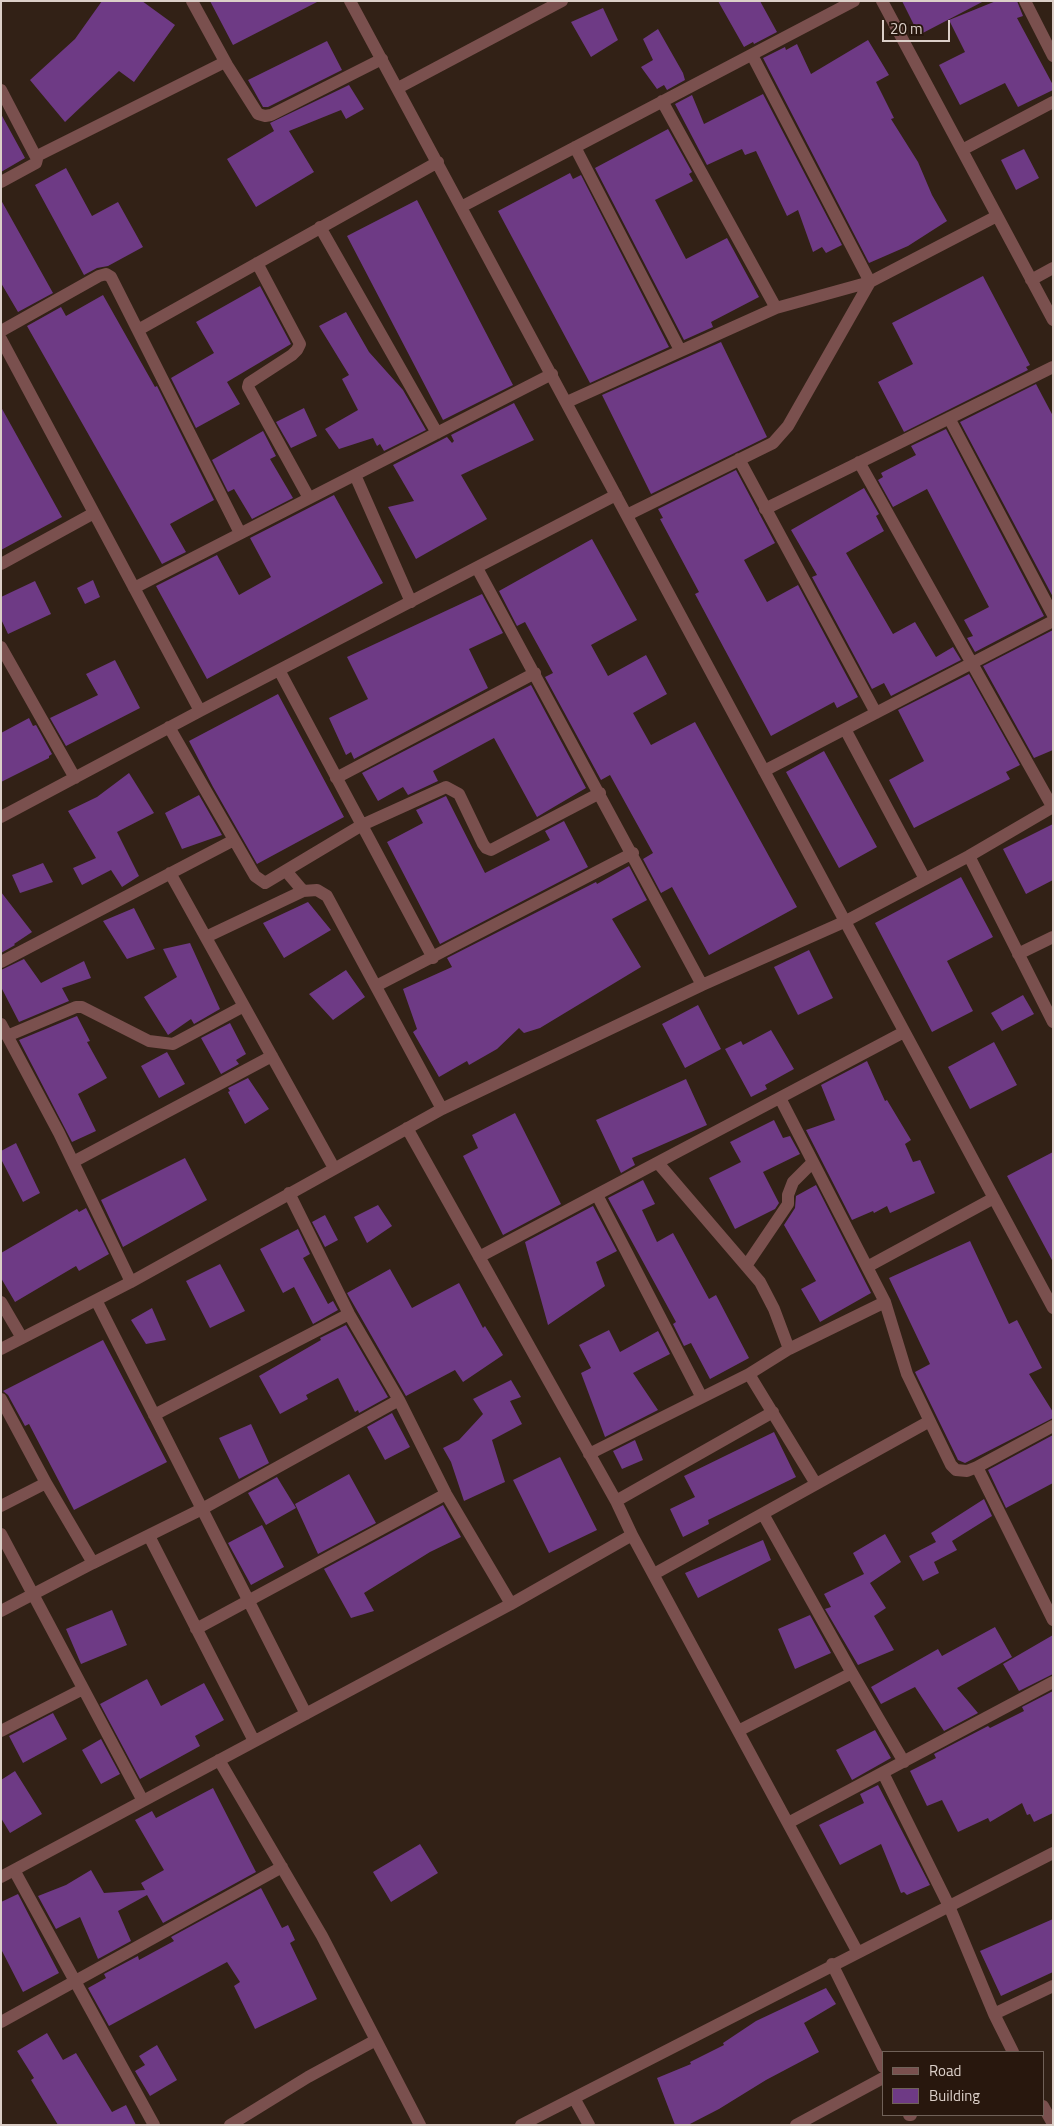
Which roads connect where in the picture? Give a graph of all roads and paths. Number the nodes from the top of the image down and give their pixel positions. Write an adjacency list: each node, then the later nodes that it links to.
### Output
1 (192, 1): 10 (street)
2 (350, 1): 9 (street)
3 (562, 1): 11 (street)
4 (854, 1): 7 (street)
5 (882, 1): 16 (street)
6 (1025, 1): 8 (street)
7 (752, 54): 13 (street); 26 (street)
8 (1053, 56)
9 (382, 59): 10 (street); 11 (street)
10 (225, 62): 17 (street)
11 (398, 88): 18 (street)
12 (1, 90): 17 (street)
13 (662, 101): 15 (street); 27 (street)
14 (1053, 102): 16 (street)
15 (575, 147): 20 (street); 32 (street)
16 (962, 150): 21 (street)
17 (37, 156): 19 (street)
18 (438, 162): 20 (street); 22 (street)
19 (1, 182)
20 (461, 207): 34 (street)
21 (997, 216): 25 (street); 26 (street)
22 (320, 228): 23 (street); 37 (street)
23 (257, 263): 29 (street); 42 (street)
24 (1053, 268): 25 (street)
25 (1031, 280): 28 (street)
26 (870, 282): 27 (street); 38 (street)
27 (776, 308): 32 (street)
28 (1053, 320)
29 (138, 330): 30 (street); 46 (street)
30 (1, 331)
31 (1, 340): 44 (street)
32 (680, 350): 35 (street)
33 (1053, 367): 36 (street)
34 (552, 374): 35 (street); 37 (street)
35 (567, 402): 41 (street)
36 (949, 418): 39 (street); 51 (street)
37 (437, 433): 40 (street)
38 (739, 459): 43 (street); 45 (street)
39 (859, 462): 43 (street); 54 (street)
40 (355, 474): 42 (street); 50 (street)
41 (616, 496): 45 (street); 48 (street)
42 (309, 498): 46 (street)
43 (765, 509): 59 (street)
44 (94, 513): 47 (street); 49 (street)
45 (627, 515): 62 (street)
46 (240, 533): 49 (street)
47 (1, 564)
48 (477, 568): 50 (street); 57 (street)
49 (134, 588): 58 (street)
50 (411, 602): 56 (street)
51 (1053, 615)
52 (1053, 621): 54 (street)
53 (1, 647): 55 (street)
54 (971, 664): 59 (street); 66 (street)
55 (7, 669): 63 (street)
56 (279, 670): 58 (street); 64 (street)
57 (535, 673): 64 (street); 65 (street)
58 (200, 711): 60 (street)
59 (876, 713): 61 (street)
60 (169, 728): 63 (street); 69 (street)
61 (845, 729): 62 (street); 74 (street)
62 (764, 771): 76 (street)
63 (75, 778): 67 (street)
64 (336, 778): 68 (street)
65 (600, 793): 68 (street); 70 (street)
66 (1053, 808): 71 (street)
67 (1, 817)
68 (362, 825): 72 (street); 80 (street)
69 (234, 840): 72 (street); 73 (street)
70 (633, 854): 80 (street); 82 (street)
71 (969, 856): 74 (street); 79 (street)
72 (286, 871): 75 (street)
73 (170, 873): 78 (street); 81 (street)
74 (925, 879): 76 (street)
75 (303, 891): 78 (street); 83 (street)
76 (844, 922): 82 (street); 87 (street)
77 (1053, 937): 79 (street)
78 (206, 938): 84 (street)
79 (1018, 954): 85 (street)
80 (432, 958): 83 (street)
81 (1, 962)
82 (702, 985): 91 (street)
83 (376, 986): 91 (street)
84 (244, 1006): 88 (street); 89 (street)
85 (1053, 1022)
86 (1, 1024): 88 (street)
87 (904, 1032): 90 (street); 99 (street)
88 (7, 1036): 93 (street)
89 (272, 1056): 93 (street); 96 (street)
90 (780, 1098): 94 (street); 95 (street)
91 (442, 1109): 92 (street)
92 (407, 1128): 96 (street); 100 (street)
93 (73, 1162): 103 (street)
94 (813, 1162): 101 (street); 102 (street)
95 (658, 1163): 98 (street); 101 (street)
96 (334, 1168): 97 (street)
97 (289, 1193): 103 (street); 108 (street)
98 (596, 1195): 100 (street); 113 (street)
99 (994, 1198): 102 (street); 107 (street)
100 (479, 1257): 120 (street)
101 (746, 1266): 111 (street)
102 (868, 1267): 106 (street)
103 (131, 1282): 104 (street)
104 (96, 1300): 109 (street); 117 (street)
105 (1, 1302): 109 (street)
106 (885, 1302): 111 (street); 118 (street)
107 (1053, 1308)
108 (349, 1314): 115 (street); 117 (street)
109 (22, 1338): 110 (street)
110 (1, 1349)
111 (790, 1349): 112 (street)
112 (749, 1374): 113 (street); 116 (street)
113 (701, 1396): 120 (street)
114 (1, 1398): 122 (street)
115 (399, 1400): 124 (street); 127 (street)
116 (773, 1412): 123 (street); 125 (street)
117 (154, 1415): 127 (street)
118 (928, 1422): 121 (street); 123 (street)
119 (1053, 1426): 121 (street)
120 (589, 1454): 125 (street)
121 (977, 1467): 138 (street)
122 (46, 1483): 126 (street); 132 (street)
123 (816, 1484): 128 (street)
124 (446, 1494): 135 (street); 136 (street)
125 (616, 1501): 130 (street)
126 (1, 1506)
127 (202, 1509): 131 (street); 135 (street)
128 (763, 1514): 133 (street); 140 (street)
129 (1, 1534): 134 (street)
130 (632, 1535): 133 (street); 136 (street)
131 (149, 1536): 132 (street); 139 (street)
132 (94, 1563): 134 (street)
133 (654, 1574): 145 (street)
134 (33, 1594): 137 (street); 142 (street)
135 (248, 1600): 139 (street); 143 (street)
136 (511, 1604): 143 (street)
137 (1, 1611)
138 (1053, 1620)
139 (196, 1628): 146 (street)
140 (852, 1673): 145 (street); 148 (street)
141 (1053, 1682): 148 (street)
142 (83, 1689): 144 (street); 150 (street)
143 (306, 1714): 146 (street)
144 (1, 1731)
145 (738, 1731): 151 (street)
146 (254, 1741): 147 (street)
147 (219, 1760): 150 (street); 153 (street)
148 (904, 1762): 149 (street)
149 (883, 1773): 151 (street); 156 (street)
150 (143, 1801): 154 (street)
151 (788, 1823): 157 (street)
152 (1053, 1853): 156 (street)
153 (282, 1867): 159 (street); 163 (street)
154 (14, 1870): 155 (street); 159 (street)
155 (1, 1877)
156 (949, 1906): 157 (street); 161 (street)
157 (858, 1951): 158 (street)
158 (832, 1964): 165 (street); 167 (street)
159 (74, 1982): 162 (street); 171 (street)
160 (1053, 1986): 161 (street)
161 (994, 2014): 164 (street)
162 (1, 2022)
163 (376, 2040): 172 (street); 173 (street)
164 (1012, 2051)
165 (882, 2065)
166 (882, 2079): 169 (street)
167 (574, 2098): 174 (street); 175 (street)
168 (1044, 2108): 170 (street)
169 (817, 2120): 176 (street)
170 (1053, 2124)
171 (154, 2125)
172 (230, 2125)
173 (420, 2125)
174 (522, 2125)
175 (589, 2125)
176 (796, 2125)

